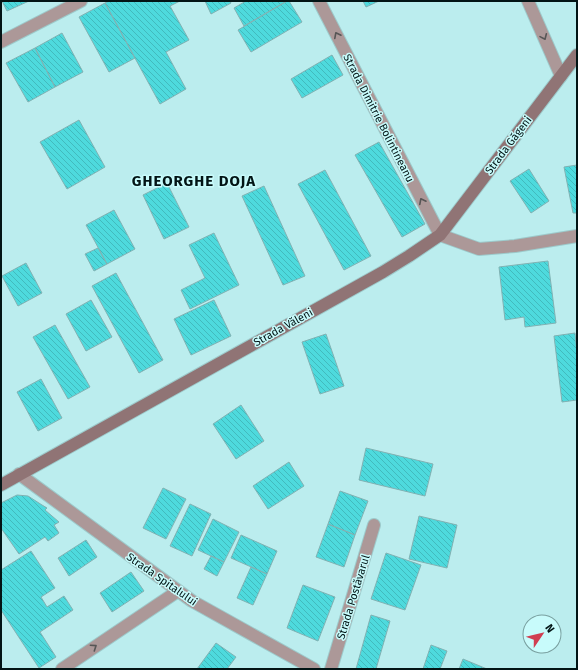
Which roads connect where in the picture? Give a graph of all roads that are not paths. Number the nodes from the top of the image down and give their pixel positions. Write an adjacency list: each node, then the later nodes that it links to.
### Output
1 (81, 1): 4 (street)
2 (319, 1): 7 (street, Strada Dimitrie Bolintineanu, one-way to 2)
3 (528, 1): 6 (street, one-way to 6)
4 (1, 42)
5 (577, 55): 6 (main road, Strada Găgeni)
6 (561, 76): 7 (main road, Strada Găgeni)
7 (440, 235): 8 (street); 9 (main road, Strada Văleni)
8 (577, 236)
9 (19, 474): 10 (main road, Strada Văleni); 12 (street, Strada Spitalului)
10 (1, 485)
11 (374, 525): 15 (street, Strada Postăvarul)
12 (178, 591): 13 (street, one-way to 12); 14 (street, Strada Spitalului)
13 (62, 669)
14 (314, 669)
15 (331, 669)

